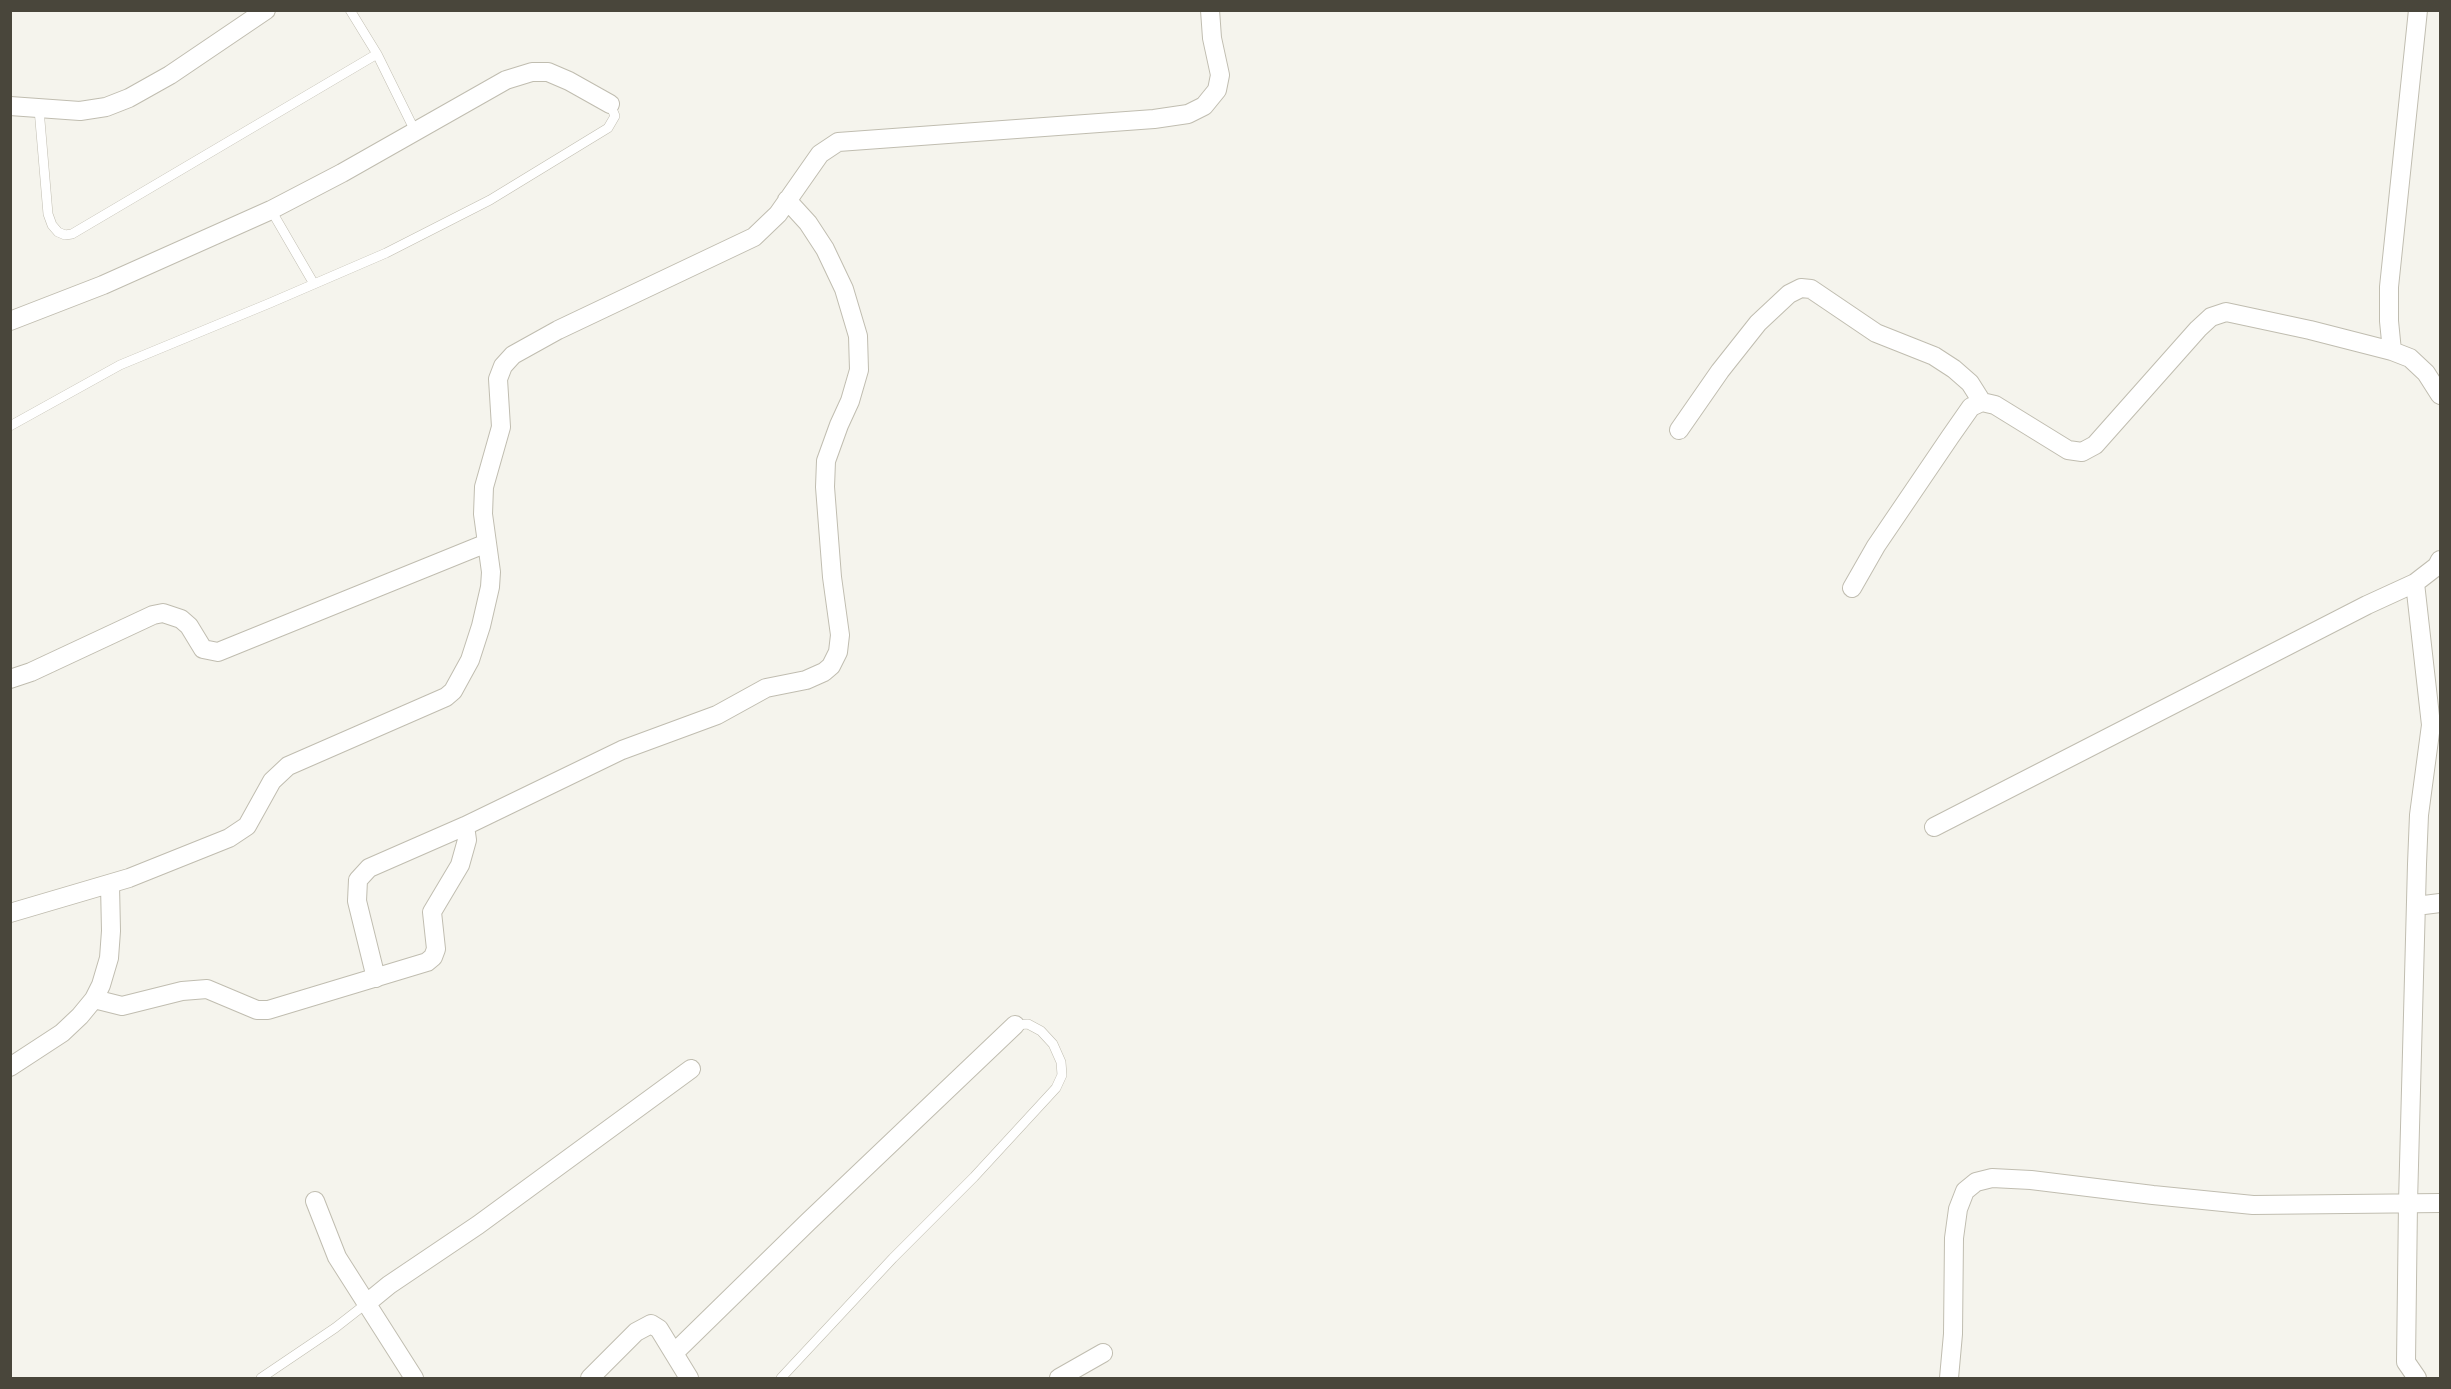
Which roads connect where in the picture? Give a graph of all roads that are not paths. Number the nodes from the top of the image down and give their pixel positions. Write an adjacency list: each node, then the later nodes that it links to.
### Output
1 (266, 10): 8 (street)
2 (350, 10): 5 (lane)
3 (1210, 10): 10 (street)
4 (2418, 10): 14 (street)
5 (377, 54): 8 (lane); 9 (lane)
6 (610, 104): 9 (street); 12 (lane)
7 (10, 106): 8 (street)
8 (39, 109)
9 (415, 131): 11 (street)
10 (787, 200): 19 (street); 24 (street)
11 (271, 210): 12 (lane); 13 (street)
12 (314, 284): 17 (lane)
13 (10, 321)
14 (2392, 351): 15 (street); 16 (street)
15 (2440, 395)
16 (1982, 402): 18 (street); 22 (street)
17 (10, 426)
18 (1679, 430)
19 (488, 543): 23 (street); 26 (street)
20 (2440, 560): 21 (street)
21 (2415, 584): 25 (street); 28 (street)
22 (1852, 588)
23 (10, 679)
24 (465, 826): 30 (street); 30 (street)
25 (1934, 827)
26 (110, 885): 29 (street); 31 (street)
27 (2440, 903): 28 (street)
28 (2416, 906): 36 (street)
29 (10, 913)
30 (376, 978): 31 (street)
31 (94, 999): 33 (street)
32 (1015, 1025): 39 (street); 45 (lane)
33 (10, 1066)
34 (691, 1069): 38 (street)
35 (315, 1201): 38 (street)
36 (2408, 1203): 37 (street); 47 (street); 48 (street)
37 (2440, 1203)
38 (367, 1303): 41 (lane); 42 (street)
39 (675, 1353): 43 (street); 44 (street)
40 (1102, 1353): 46 (street)
41 (261, 1378)
42 (414, 1378)
43 (590, 1378)
44 (689, 1378)
45 (781, 1378)
46 (1059, 1378)
47 (1949, 1378)
48 (2417, 1378)

